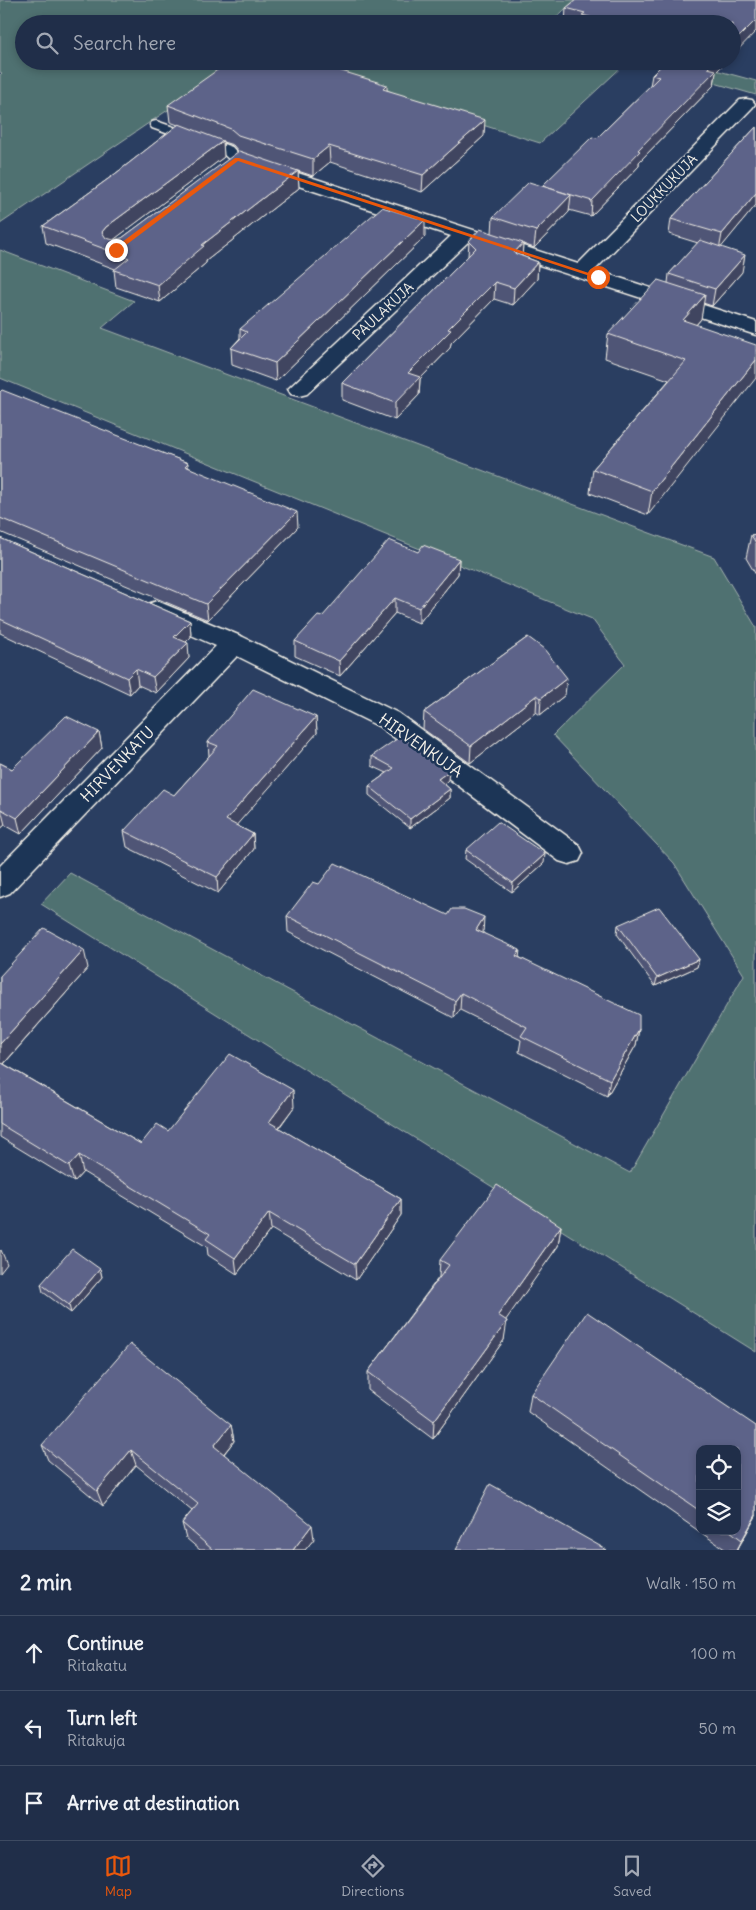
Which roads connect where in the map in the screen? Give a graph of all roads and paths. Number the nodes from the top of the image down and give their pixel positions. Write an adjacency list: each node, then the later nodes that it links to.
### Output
1 (746, 104): 5 (street, LOUKKUKUJA)
2 (156, 125): 3 (lane)
3 (230, 165): 4 (street)
4 (466, 233): 5 (street); 7 (street, PAULAKUJA)
5 (583, 271): 6 (street)
6 (756, 329)
7 (300, 389)
8 (140, 602): 9 (street, HIRVENKUJA)
9 (234, 643): 10 (street, HIRVENKUJA); 11 (street, HIRVENKATU)
10 (569, 853)
11 (0, 885)

